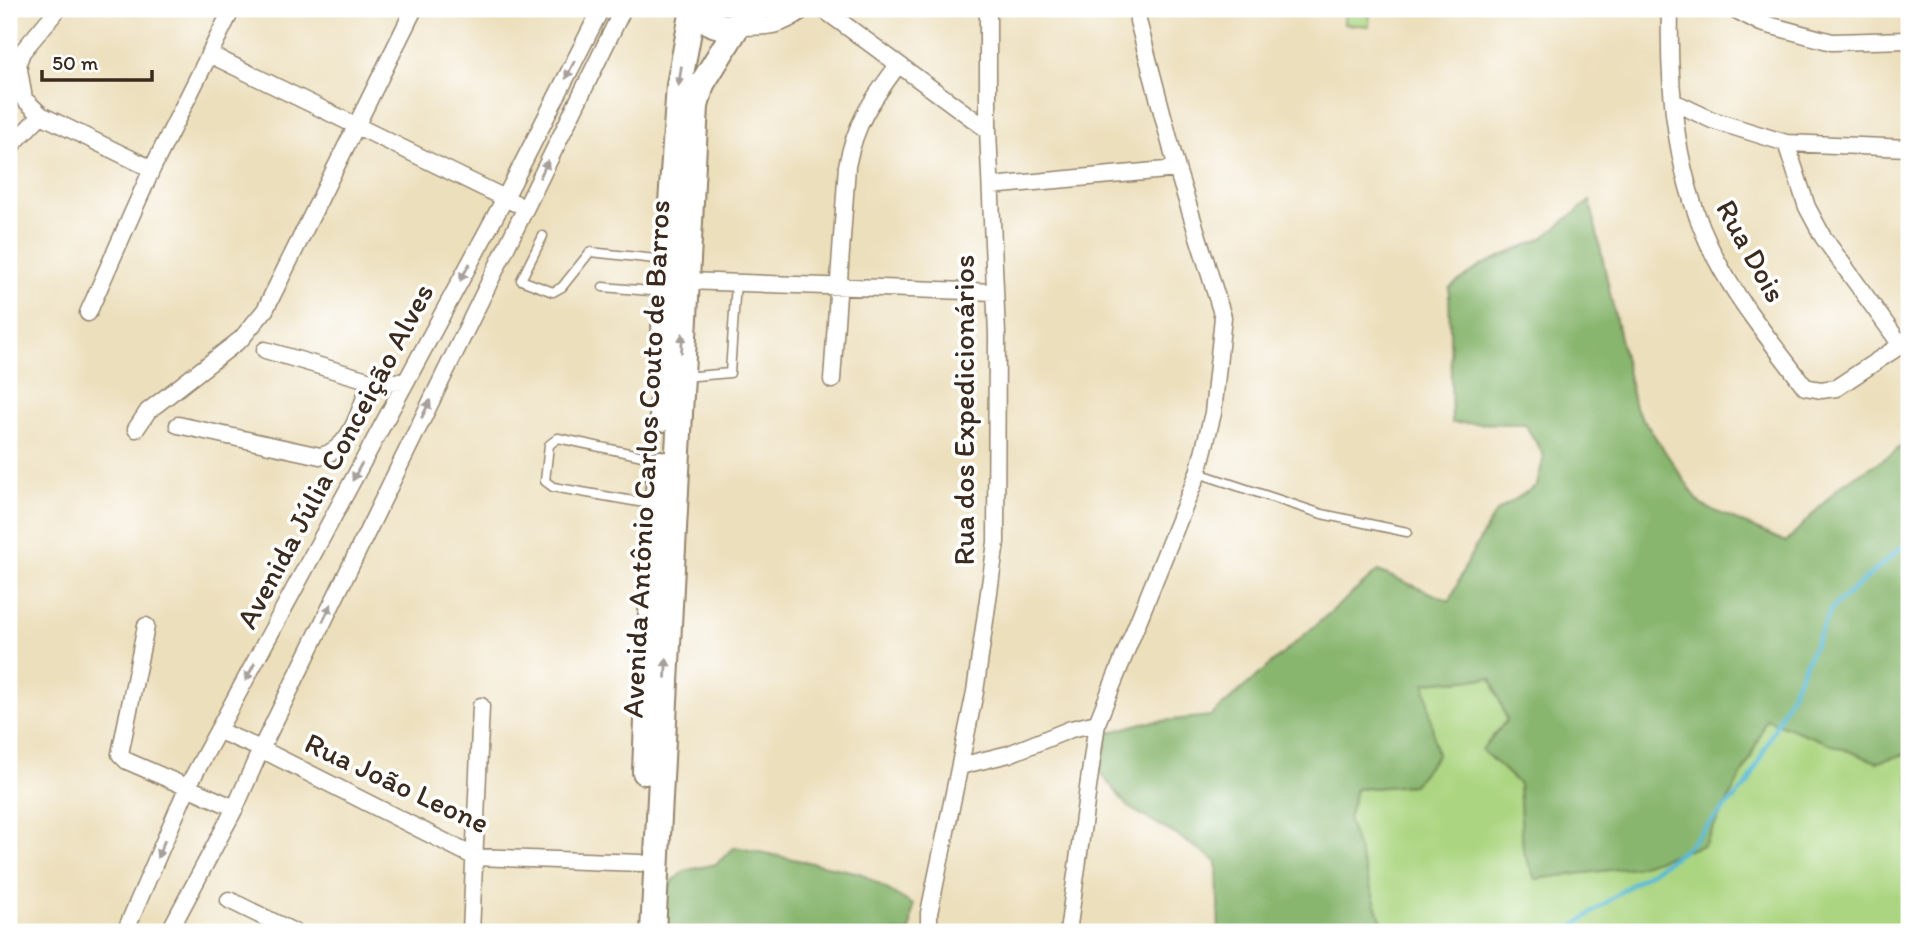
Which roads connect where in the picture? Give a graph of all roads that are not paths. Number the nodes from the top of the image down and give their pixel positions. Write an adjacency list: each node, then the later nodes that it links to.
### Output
1 (58, 9): 21 (street)
2 (232, 9): 18 (street)
3 (414, 9): 22 (street)
4 (623, 9): 16 (street, Avenida Júlia Conceição Alves)
5 (693, 9): 33 (main road, Avenida Antônio Carlos Couto de Barros, one-way to 33)
6 (699, 9): 15 (main road)
7 (758, 9): 15 (main road, Avenida Antônio Carlos Couto de Barros)
8 (804, 9): 15 (street)
9 (823, 9): 19 (street)
10 (988, 9): 23 (street, Rua dos Expedicionários)
11 (1138, 9): 28 (street)
12 (1670, 9): 20 (street, Rua Dois)
13 (1734, 9): 17 (street)
14 (595, 11): 16 (street); 30 (street, Avenida Júlia Conceição Alves, one-way to 30)
15 (737, 27): 37 (main road, Avenida Antônio Carlos Couto de Barros)
16 (613, 30): 31 (street, Avenida Júlia Conceição Alves, one-way to 16)
17 (1909, 40)
18 (209, 54): 22 (street); 27 (street)
19 (898, 65): 23 (street); 35 (street)
20 (1674, 102): 24 (street); 40 (street, Rua Dois)
21 (41, 115): 25 (street); 27 (street)
22 (358, 126): 30 (street); 47 (street)
23 (988, 130): 29 (street, Rua dos Expedicionários)
24 (1786, 144): 26 (street); 40 (street)
25 (9, 148)
26 (1909, 148)
27 (152, 169): 39 (street)
28 (1177, 169): 29 (street); 49 (street)
29 (991, 186): 38 (street, Rua dos Expedicionários)
30 (505, 198): 31 (street); 45 (street, Avenida Júlia Conceição Alves, one-way to 45)
31 (525, 207): 56 (street, Avenida Júlia Conceição Alves, one-way to 31)
32 (543, 236): 33 (lane)
33 (668, 261): 37 (main road, Avenida Antônio Carlos Couto de Barros)
34 (736, 282): 35 (street); 37 (street); 42 (lane)
35 (838, 285): 38 (street); 43 (street)
36 (603, 287): 37 (lane)
37 (675, 287): 42 (main road, Avenida Antônio Carlos Couto de Barros, one-way to 37); 48 (main road, Avenida Antônio Carlos Couto de Barros)
38 (995, 292): 57 (street, Rua dos Expedicionários)
39 (88, 313)
40 (1905, 341)
41 (265, 350): 44 (street)
42 (681, 378): 68 (main road, Avenida Antônio Carlos Couto de Barros, one-way to 42)
43 (832, 380)
44 (371, 381): 45 (street); 46 (street)
45 (405, 382): 55 (street, Avenida Júlia Conceição Alves, one-way to 55)
46 (178, 425)
47 (136, 429)
48 (660, 460): 50 (main road, Avenida Antônio Carlos Couto de Barros); 50 (lane)
49 (1198, 474): 51 (lane); 54 (street)
50 (657, 505): 61 (main road, Avenida Antônio Carlos Couto de Barros)
51 (1407, 532)
52 (146, 626): 58 (street)
53 (481, 706): 60 (street)
54 (1097, 723): 57 (street); 70 (street)
55 (219, 731): 56 (street, Rua João Leone); 58 (street, Avenida Júlia Conceição Alves)
56 (261, 749): 59 (street, Avenida Júlia Conceição Alves); 60 (street, Rua João Leone)
57 (960, 766): 69 (street, Rua dos Expedicionários)
58 (188, 786): 59 (street); 63 (street, Avenida Júlia Conceição Alves, one-way to 63)
59 (235, 808): 64 (street, Avenida Júlia Conceição Alves)
60 (475, 857): 61 (street, Rua João Leone); 66 (street)
61 (641, 863): 67 (main road, Avenida Antônio Carlos Couto de Barros)
62 (229, 900): 65 (street)
63 (125, 932)
64 (169, 932)
65 (294, 932)
66 (471, 932)
67 (637, 932)
68 (653, 932)
69 (929, 932)
70 (1068, 932)

